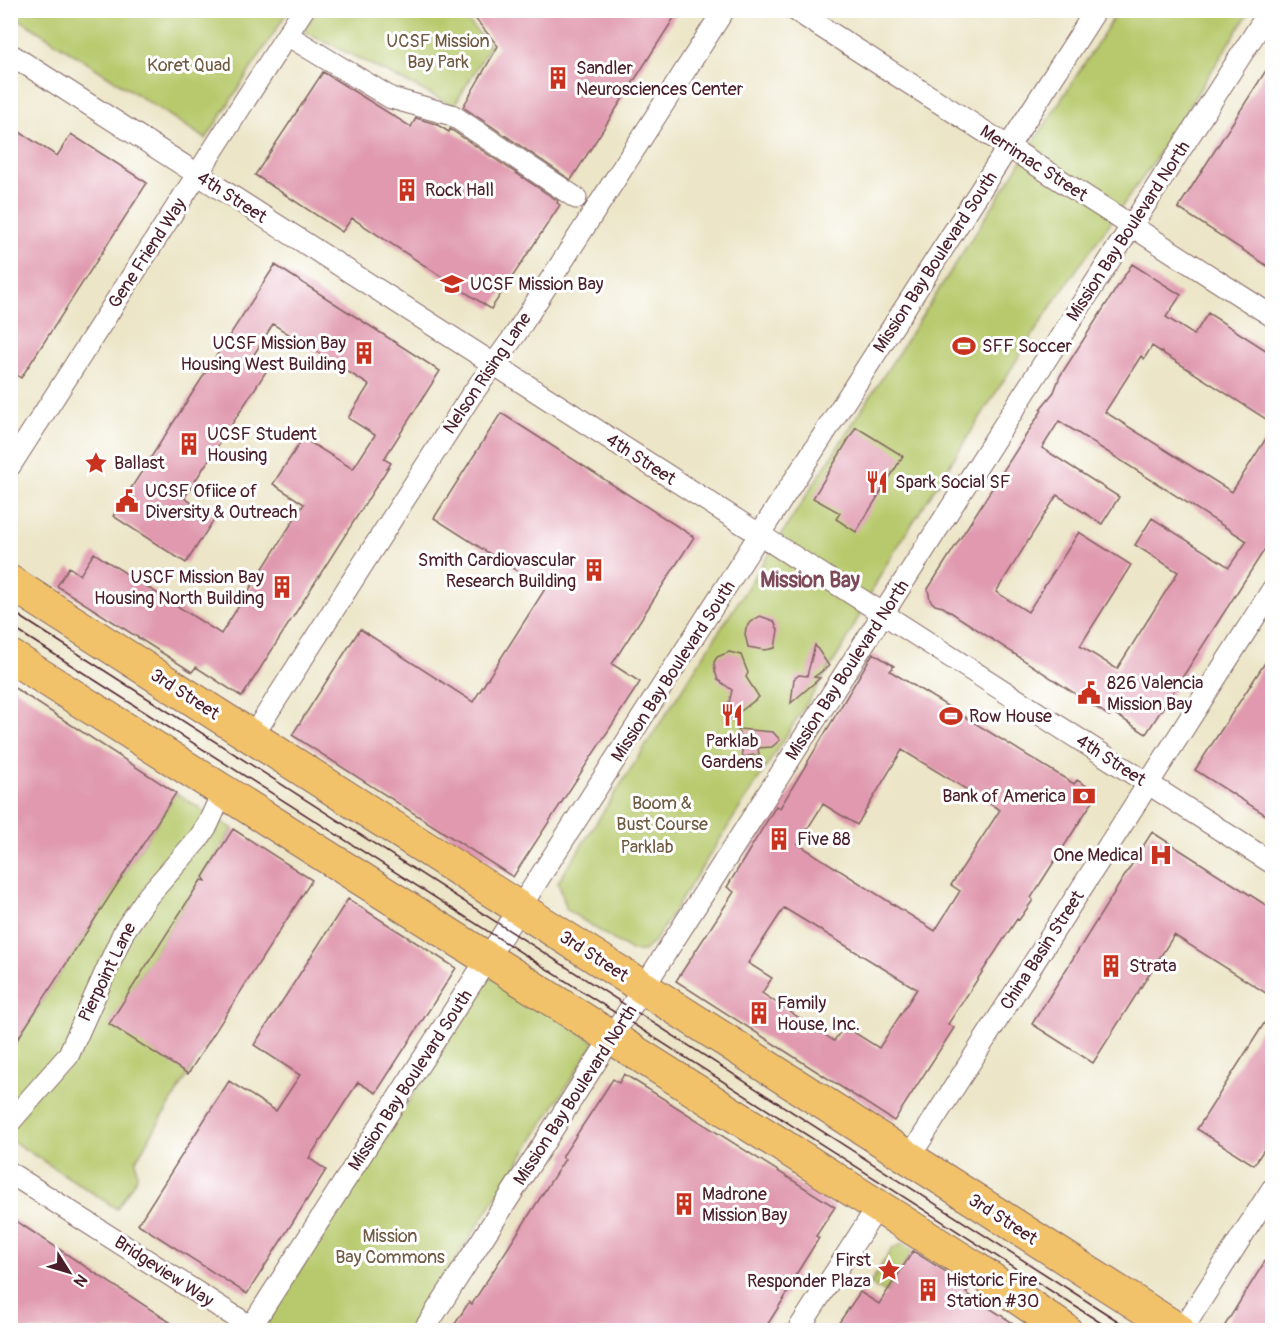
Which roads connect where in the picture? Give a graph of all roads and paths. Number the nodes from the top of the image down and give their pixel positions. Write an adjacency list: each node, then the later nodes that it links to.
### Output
1 (303, 10): 6 (street, Gene Friend Way)
2 (724, 10): 13 (street, Nelson Rising Lane)
3 (795, 10): 8 (street, Merrimac Street)
4 (1096, 10): 8 (street, Mission Bay Boulevard South)
5 (1270, 10): 11 (street, Mission Bay Boulevard North)
6 (287, 35): 9 (street, Gene Friend Way); 10 (street)
7 (10, 54): 9 (street, 4th Street)
8 (1009, 147): 11 (street, Merrimac Street); 15 (street, Mission Bay Boulevard South)
9 (198, 174): 13 (street, 4th Street); 14 (street, Gene Friend Way)
10 (576, 198)
11 (1131, 226): 12 (street, Merrimac Street); 18 (street, Mission Bay Boulevard North)
12 (1272, 316)
13 (494, 364): 15 (street, 4th Street); 20 (street, Nelson Rising Lane)
14 (10, 466)
15 (760, 535): 18 (street, 4th Street); 24 (street, Mission Bay Boulevard South)
16 (10, 582): 20 (main road, 3rd Street)
17 (1272, 590): 21 (street, China Basin Street)
18 (883, 614): 21 (street, 4th Street); 26 (street, Mission Bay Boulevard North)
19 (10, 656): 22 (main road)
20 (252, 736): 24 (main road, 3rd Street)
21 (1148, 784): 23 (street, 4th Street); 29 (street, China Basin Street)
22 (223, 791): 25 (main road); 28 (street, Pierpoint Lane)
23 (1272, 863)
24 (520, 909): 25 (street, Mission Bay Boulevard South); 26 (main road, 3rd Street)
25 (488, 960): 27 (main road); 33 (street, Mission Bay Boulevard South)
26 (643, 988): 27 (street, Mission Bay Boulevard North); 29 (main road, 3rd Street)
27 (611, 1038): 32 (main road); 34 (street, Mission Bay Boulevard North)
28 (10, 1122)
29 (909, 1158): 37 (main road, 3rd Street)
30 (10, 1173): 33 (street, Bridgeview Way)
31 (1272, 1189): 37 (street)
32 (878, 1206): 35 (street); 36 (main road)
33 (252, 1330)
34 (424, 1330)
35 (798, 1330)
36 (1065, 1330)
37 (1180, 1330)

